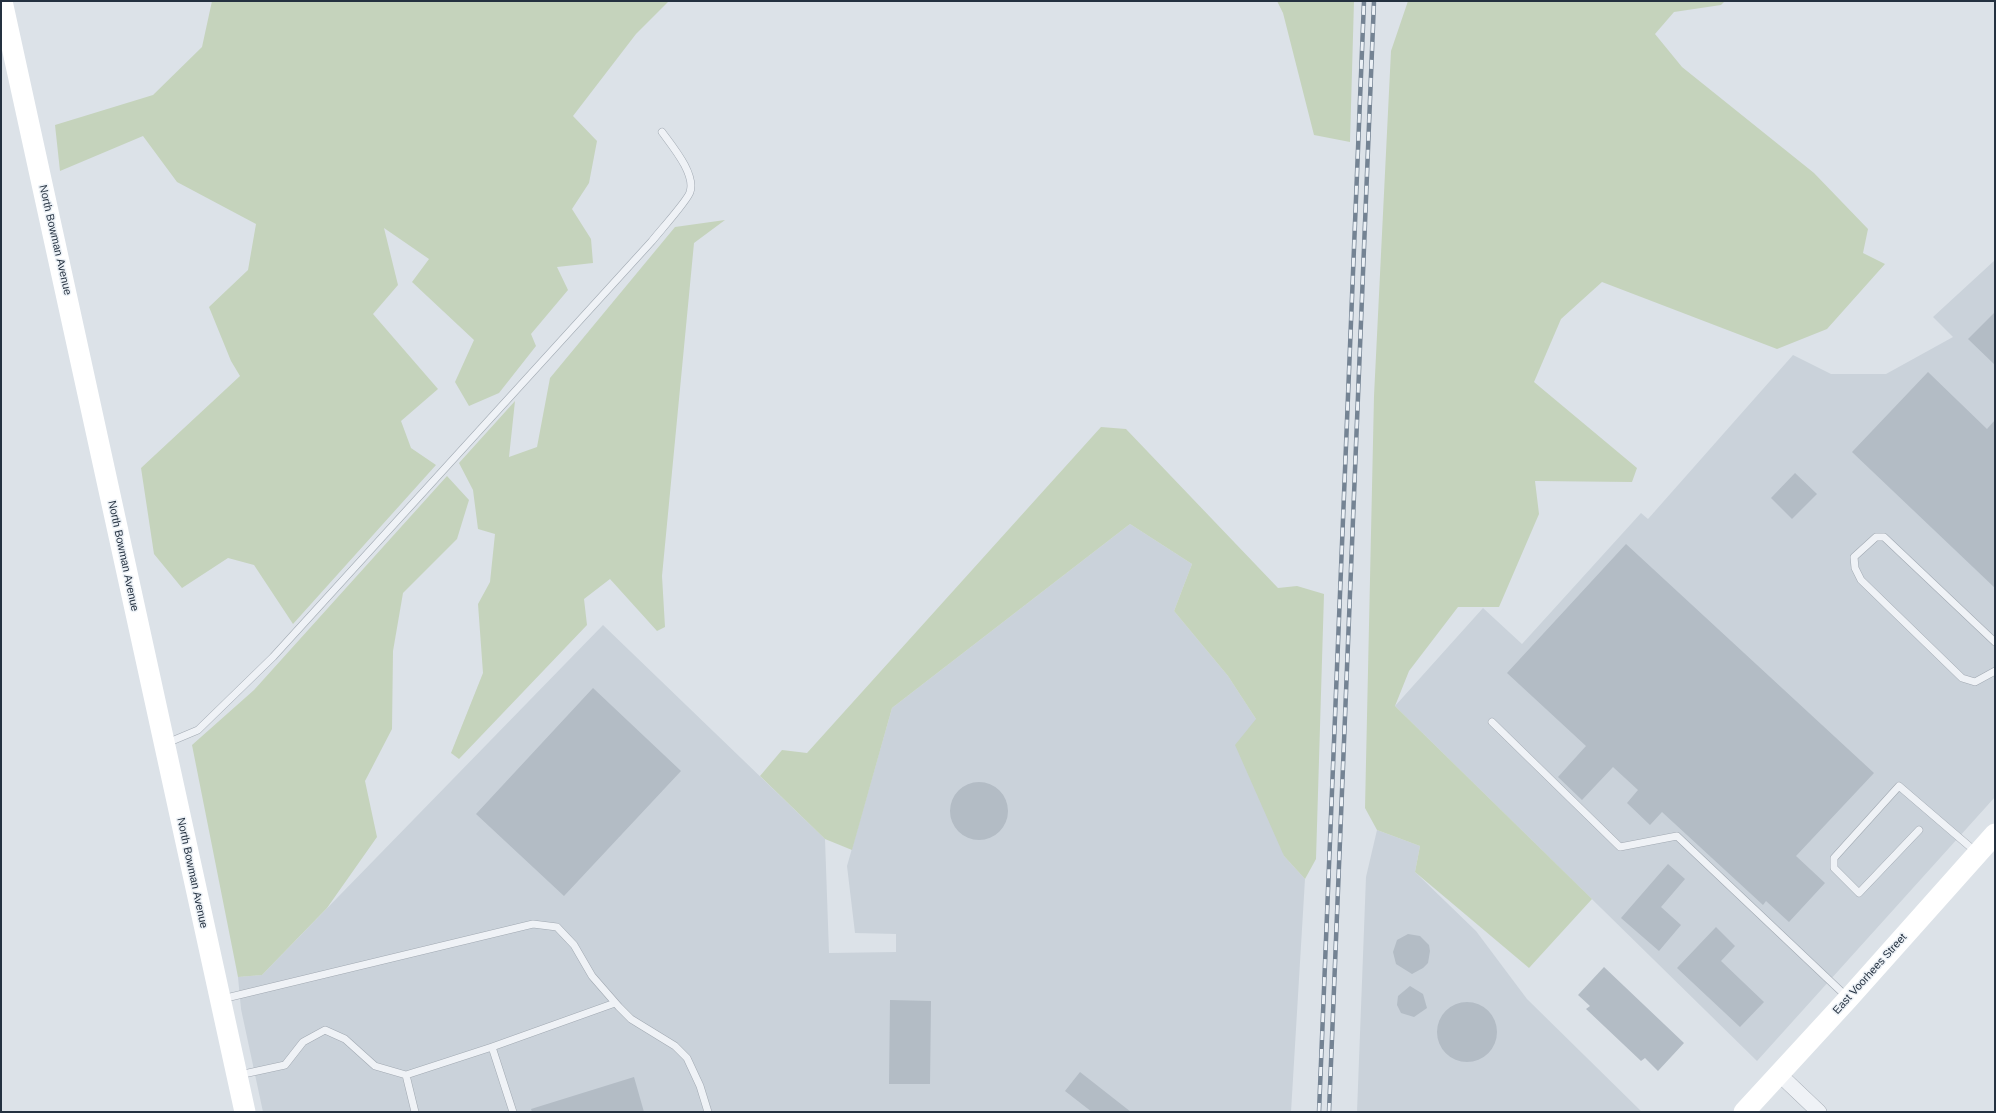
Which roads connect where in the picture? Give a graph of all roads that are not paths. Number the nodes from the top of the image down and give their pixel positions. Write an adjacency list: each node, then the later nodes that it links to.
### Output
1 (2, 1): 2 (street, North Bowman Avenue)
2 (4, 26): 7 (street, North Bowman Avenue)
3 (662, 132): 7 (lane)
4 (1995, 642): 5 (lane)
5 (1995, 671)
6 (1492, 722): 11 (lane)
7 (163, 744): 12 (street, North Bowman Avenue)
8 (1919, 830): 10 (lane)
9 (1995, 834): 10 (street, East Voorhees Street)
10 (1978, 853): 11 (street, East Voorhees Street)
11 (1848, 999): 16 (street, East Voorhees Street)
12 (220, 1000): 13 (lane); 17 (street, North Bowman Avenue)
13 (615, 1003): 14 (lane); 21 (lane)
14 (492, 1047): 15 (lane); 20 (lane)
15 (406, 1074): 17 (lane); 19 (lane)
16 (1779, 1074): 22 (street, East Voorhees Street); 23 (street)
17 (236, 1076): 18 (street, North Bowman Avenue)
18 (245, 1112)
19 (415, 1112)
20 (513, 1112)
21 (708, 1112)
22 (1744, 1112)
23 (1819, 1112)

